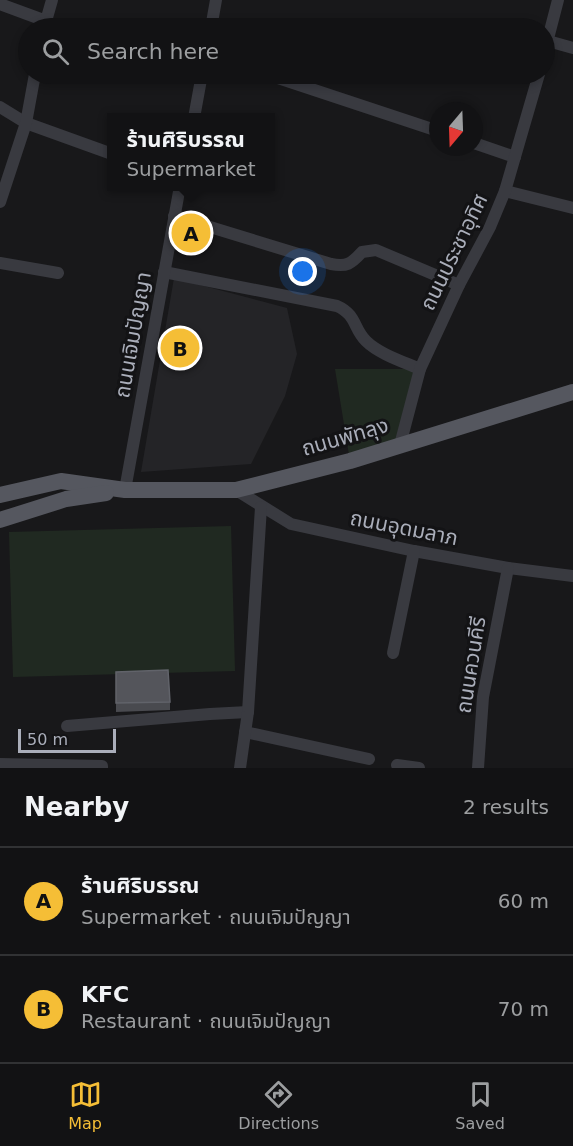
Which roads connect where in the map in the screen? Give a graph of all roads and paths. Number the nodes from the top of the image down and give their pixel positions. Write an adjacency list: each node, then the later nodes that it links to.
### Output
1 (52, 0): 6 (street)
2 (216, 0): 7 (street)
3 (558, 0): 8 (street)
4 (0, 4): 5 (street)
5 (30, 18)
6 (47, 18)
7 (213, 18)
8 (554, 18)
9 (555, 43): 10 (street)
10 (573, 48)
11 (33, 84): 17 (street)
12 (200, 84): 16 (street)
13 (296, 84): 18 (street)
14 (536, 84): 21 (street, ถนนประชาอุทิศ)
15 (0, 107): 17 (street)
16 (195, 113)
17 (26, 123): 20 (street); 24 (street)
18 (429, 128)
19 (483, 146): 21 (street)
20 (107, 153)
21 (515, 157): 23 (street, ถนนประชาอุทิศ)
22 (179, 191): 26 (street, ถนนเจิมปัญญา)
23 (505, 191): 25 (street); 30 (street, ถนนประชาอุทิศ)
24 (0, 202)
25 (573, 208)
26 (174, 216): 28 (street, ถนนเจิมปัญญา); 30 (street)
27 (0, 263): 29 (street)
28 (164, 272): 31 (street); 34 (street, ถนนเจิมปัญญา)
29 (58, 273)
30 (459, 285): 31 (street, ถนนประชาอุทิศ)
31 (420, 369): 33 (street, ถนนประชาอุทิศ)
32 (573, 392): 33 (main road, ถนนพัทลุง)
33 (400, 446): 35 (main road, ถนนพัทลุง)
34 (125, 490): 35 (main road, ถนนพัทลุง); 36 (main road, ถนนพัทลุง); 38 (main road, ถนนพัทลุง)
35 (236, 490): 37 (street, ถนนอุดมลาภ)
36 (0, 495)
37 (261, 507): 39 (street, ถนนอุดมลาภ); 43 (street)
38 (0, 520)
39 (414, 551): 40 (street, ถนนอุดมลาภ); 42 (street)
40 (508, 568): 41 (street, ถนนอุดมลาภ); 52 (street, ถนนควนคีรี)
41 (573, 576)
42 (393, 653)
43 (248, 712): 44 (street); 45 (street)
44 (67, 726)
45 (245, 732): 46 (street); 50 (street)
46 (369, 759)
47 (0, 764): 49 (street)
48 (397, 765): 51 (street)
49 (102, 768)
50 (240, 768)
51 (419, 768)
52 (478, 768)

